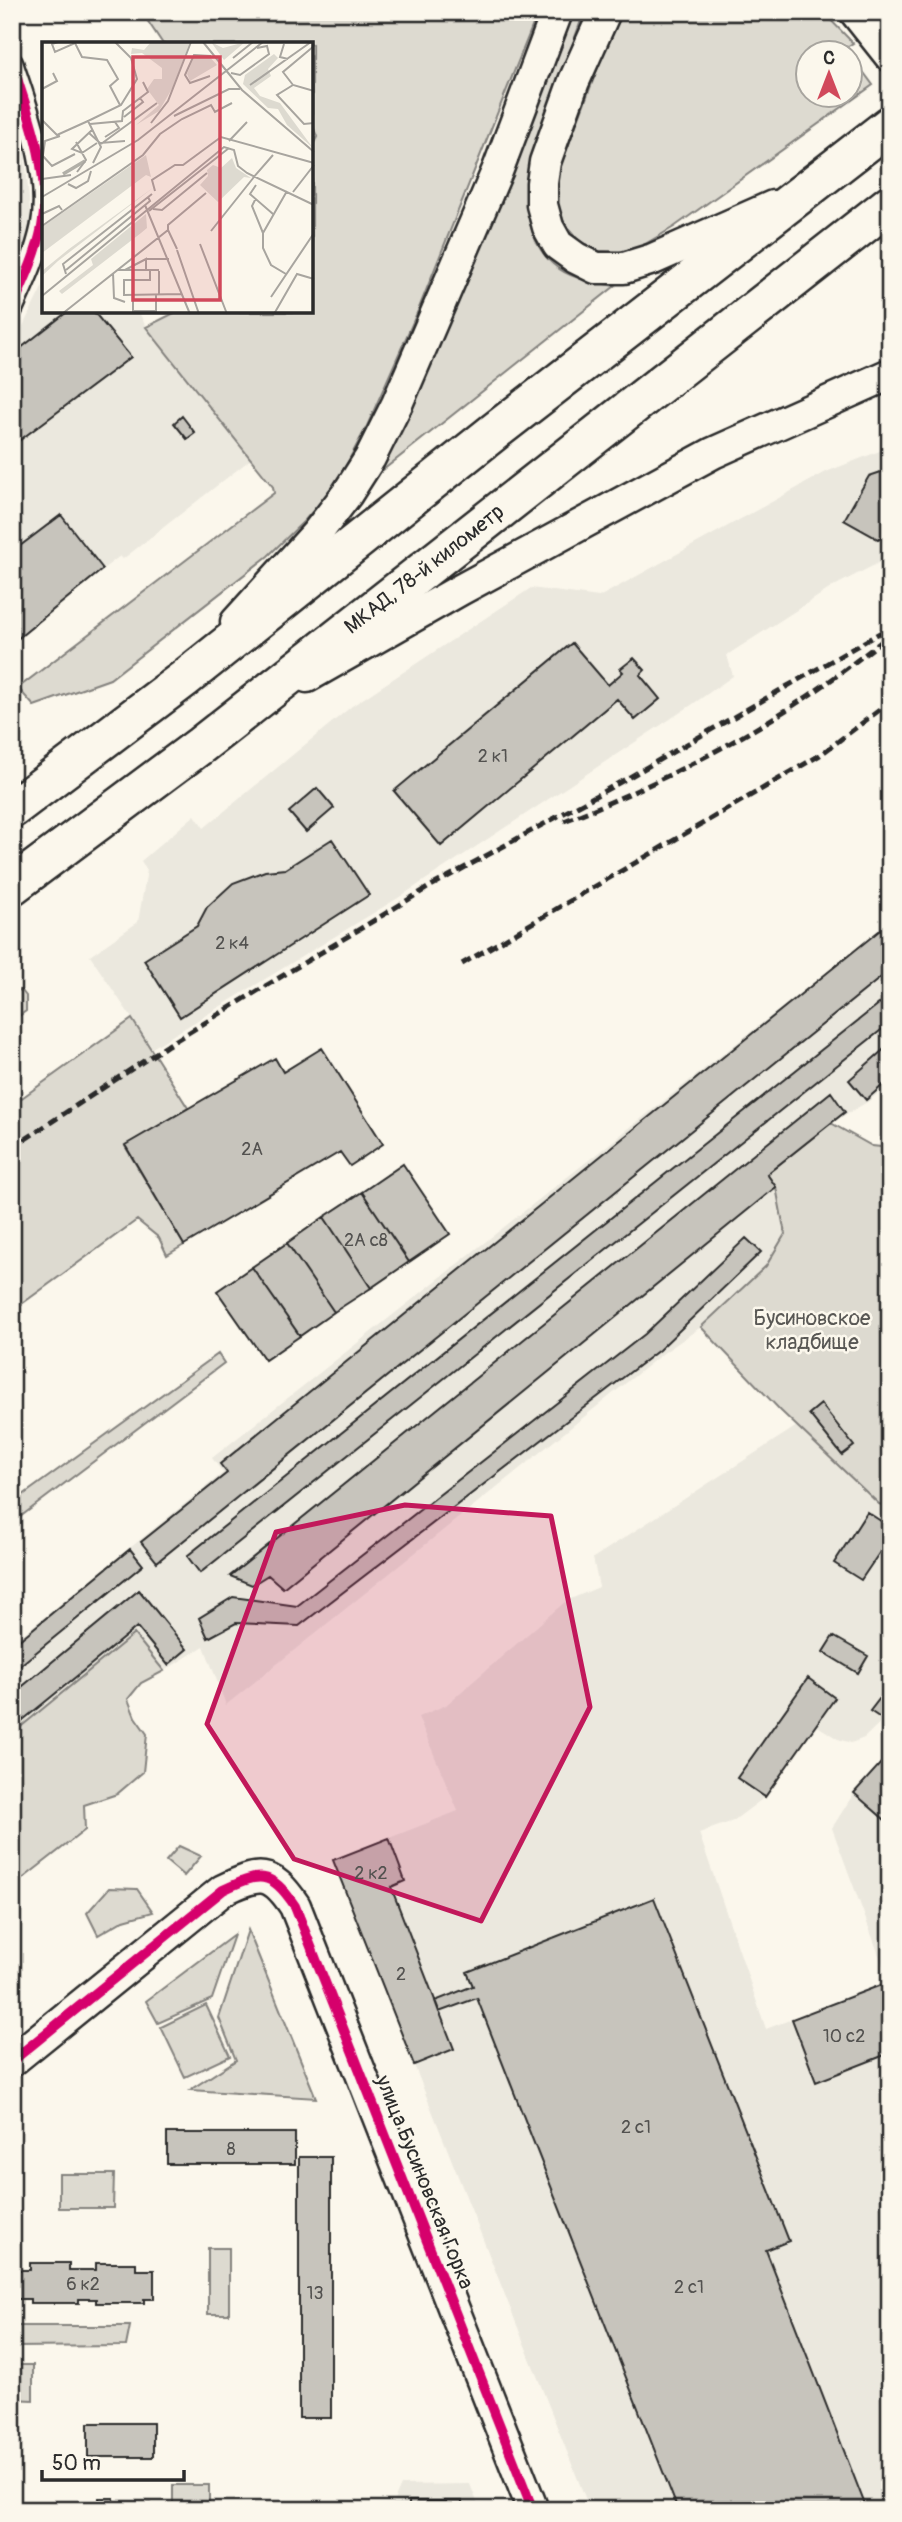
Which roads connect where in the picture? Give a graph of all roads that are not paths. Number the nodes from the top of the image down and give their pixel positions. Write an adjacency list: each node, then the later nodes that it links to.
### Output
1 (557, 12): 14 (main road)
2 (605, 12): 9 (main road)
3 (848, 12): 4 (main road)
4 (863, 22): 5 (main road)
5 (890, 56)
6 (12, 64): 8 (street)
7 (890, 125): 9 (highway)
8 (42, 182)
9 (802, 193): 14 (highway)
10 (890, 204): 15 (highway, МКАД, 78-й километр)
11 (42, 228): 12 (street)
12 (12, 308)
13 (890, 374): 15 (main road)
14 (184, 679): 16 (highway)
15 (234, 719): 17 (highway, МКАД, 78-й километр)
16 (12, 810)
17 (12, 886)
18 (12, 2061): 19 (main road, улица Бусиновская Горка)
19 (533, 2510)

